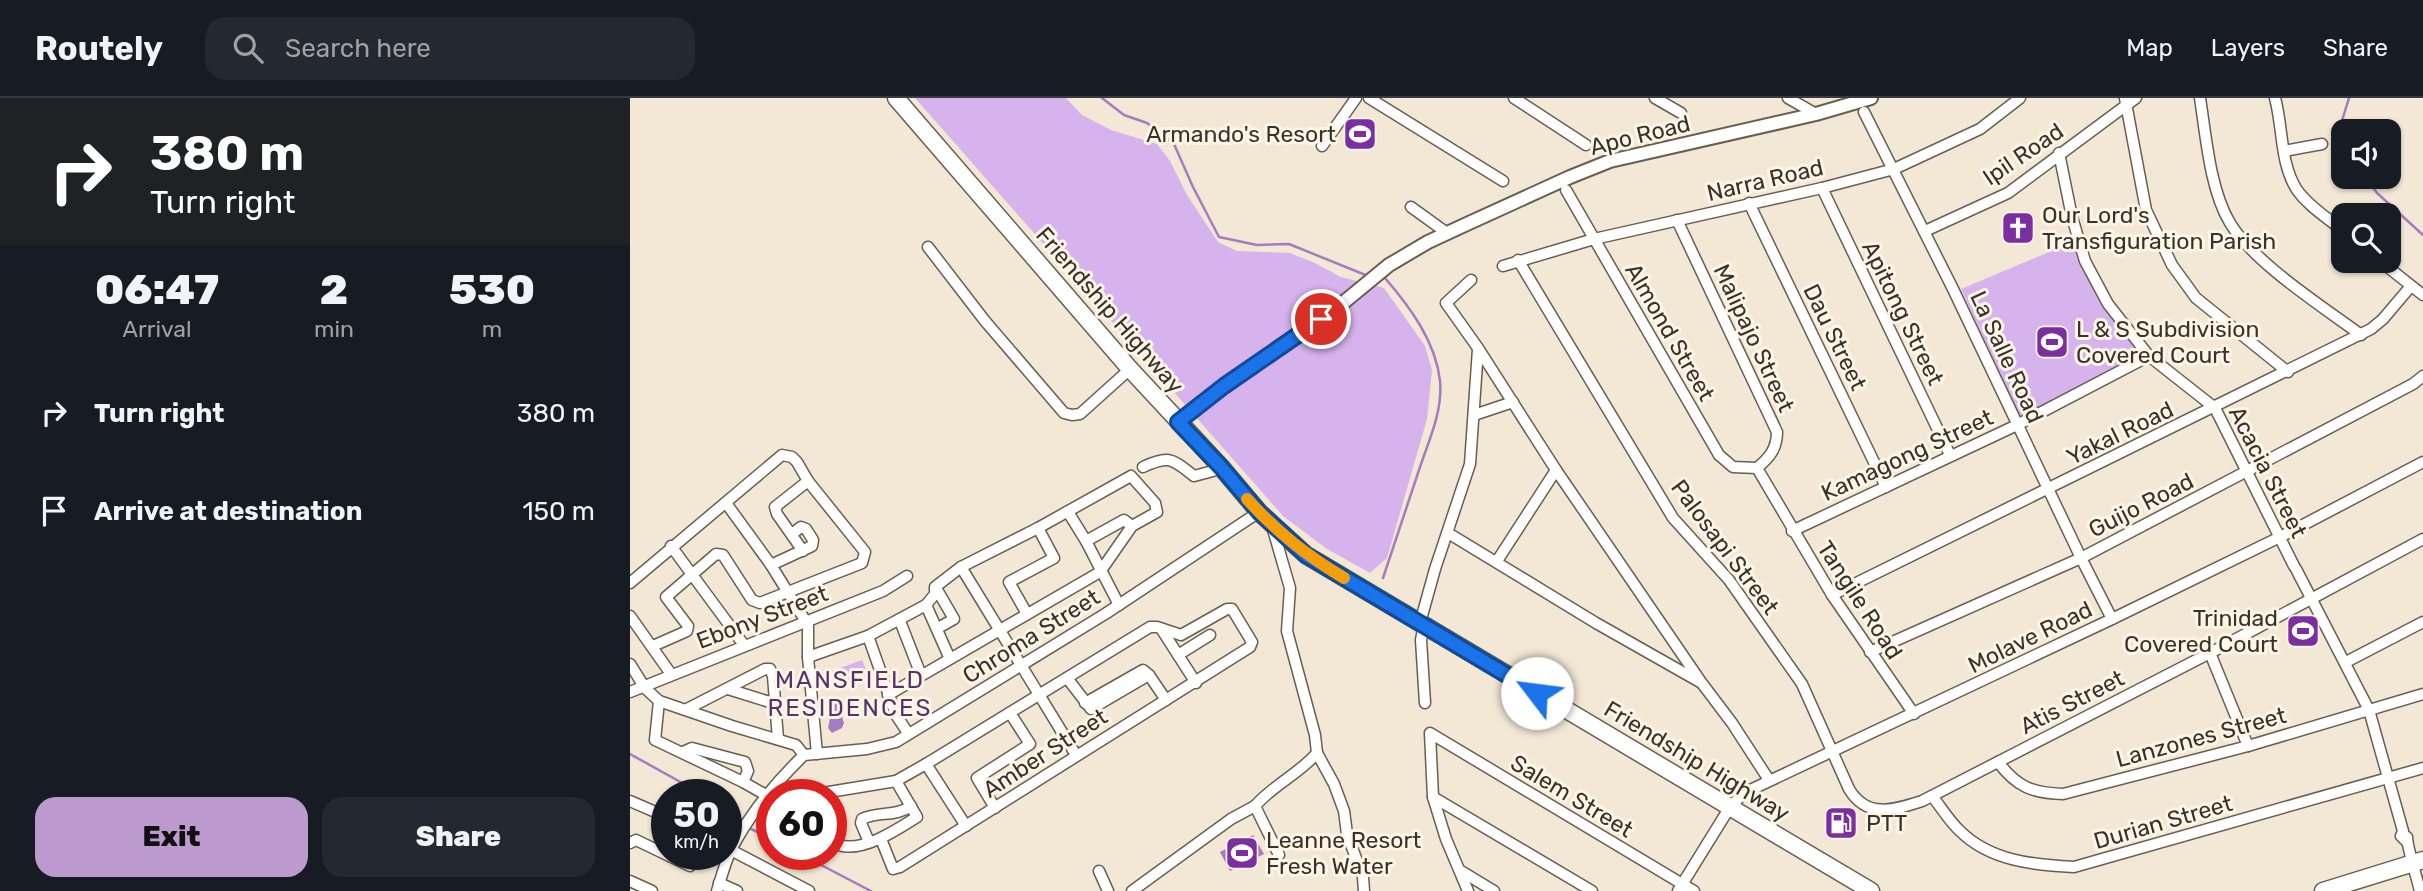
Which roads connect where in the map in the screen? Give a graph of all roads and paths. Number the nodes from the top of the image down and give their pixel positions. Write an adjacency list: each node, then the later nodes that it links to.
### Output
1 (896, 98): 41 (main road, Friendship Highway)
2 (1356, 98): 17 (street)
3 (1368, 98): 21 (street)
4 (1514, 98): 16 (street)
5 (1788, 98): 14 (street)
6 (1871, 98): 14 (street, Apo Road)
7 (2020, 98): 20 (street, Narra Road)
8 (2200, 98): 38 (street)
9 (2275, 98): 18 (street)
10 (1661, 100): 13 (street)
11 (2130, 100): 19 (street, Ipil Road); 42 (street)
12 (1864, 112): 20 (street, La Salle Road)
13 (1681, 113)
14 (1816, 114): 29 (street, Apo Road)
15 (2322, 144): 18 (street)
16 (1586, 145)
17 (1322, 146)
18 (2284, 151): 27 (street)
19 (2059, 153): 28 (street, Ipil Road); 40 (street, Acacia Street)
20 (1894, 169): 22 (street, Narra Road); 28 (street, La Salle Road)
21 (1503, 181)
22 (1822, 188): 24 (street, Narra Road); 49 (street, Apitong Street)
23 (1566, 190): 30 (street, Almond Street)
24 (1749, 203): 26 (street, Narra Road); 57 (street, Dau Street)
25 (1411, 207): 29 (street)
26 (1677, 220): 30 (street, Narra Road); 53 (street, Malipajo Street)
27 (2331, 221)
28 (1925, 231): 48 (street, La Salle Road)
29 (1447, 233): 47 (street, Apo Road)
30 (1594, 239): 32 (street, Narra Road); 53 (street, Almond Street)
31 (928, 247): 41 (street)
32 (1518, 260): 33 (street, Narra Road); 131 (street, Palosapi Street)
33 (1503, 266)
34 (2395, 273): 36 (street)
35 (1471, 280): 39 (street)
36 (2411, 286): 37 (street); 38 (street, Yakal Road)
37 (2423, 295)
38 (2361, 335): 42 (street, Yakal Road)
39 (1478, 348): 44 (street); 46 (street)
40 (2149, 356): 45 (street, Acacia Street); 48 (street, Kamagong Street)
41 (1130, 369): 47 (main road, Friendship Highway)
42 (2288, 372): 45 (street, Yakal Road)
43 (2423, 376): 55 (street, Guijo Road)
44 (1513, 402): 46 (street); 54 (street)
45 (2215, 408): 55 (street, Acacia Street); 58 (street, Yakal Road)
46 (1474, 415): 66 (street)
47 (1178, 422): 51 (main road, Friendship Highway)
48 (2017, 425): 49 (street, Kamagong Street); 58 (street, La Salle Road)
49 (1950, 455): 57 (street, Kamagong Street)
50 (2423, 462): 67 (street, Molave Road)
51 (1219, 465): 52 (street); 61 (main road, Friendship Highway)
52 (1143, 467)
53 (1757, 468): 65 (street, Tangile Road)
54 (1556, 470): 72 (street); 105 (street)
55 (2246, 472): 67 (street, Acacia Street); 71 (street, Guijo Road)
56 (808, 481): 59 (street); 73 (street); 80 (street)
57 (1886, 487): 65 (street, Kamagong Street)
58 (2049, 488): 71 (street, La Salle Road); 81 (street, Yakal Road)
59 (726, 503): 70 (street); 73 (street)
60 (1068, 512): 63 (street); 64 (street); 69 (street)
61 (1259, 512): 62 (main road, Friendship Highway); 84 (street, Chroma Street)
62 (1272, 525): 90 (main road, Friendship Highway); 133 (street)
63 (1132, 526): 69 (street); 75 (street)
64 (1038, 528): 74 (street); 85 (street)
65 (1792, 531): 81 (street, Tangile Road)
66 (1448, 533): 72 (street); 90 (street)
67 (2280, 537): 82 (street, Acacia Street); 87 (street, Molave Road)
68 (2423, 538): 82 (street, Atis Street)
69 (1086, 541): 75 (street)
70 (671, 546): 76 (street); 78 (street)
71 (2081, 558): 87 (street, La Salle Road); 99 (street, Guijo Road)
72 (1497, 561): 108 (street)
73 (771, 565): 80 (street)
74 (961, 567): 79 (street); 94 (street)
75 (1100, 572): 84 (street); 85 (street)
76 (692, 573): 80 (street); 97 (street); 98 (street)
77 (907, 576): 88 (street, Ebony Street)
78 (630, 583)
79 (935, 587): 83 (street); 93 (street)
80 (788, 591): 88 (street)
81 (1832, 595): 99 (street, Tangile Road)
82 (2312, 597): 100 (street, Atis Street); 104 (street, Acacia Street)
83 (926, 605): 89 (street); 93 (street)
84 (1119, 605): 107 (street, Chroma Street)
85 (1027, 614): 94 (street)
86 (630, 615): 98 (street)
87 (2112, 619): 127 (street, Molave Road)
88 (807, 621): 97 (street, Ebony Street); 102 (street)
89 (900, 621): 96 (street); 110 (street)
90 (1417, 621): 122 (street); 152 (main road, Friendship Highway)
91 (2423, 622): 104 (street)
92 (1204, 623): 95 (street, Amber Street); 101 (street); 113 (street, Amber Street)
93 (938, 628): 103 (street)
94 (999, 630): 103 (street); 107 (street)
95 (1162, 630): 101 (street); 111 (street, Amber Street)
96 (867, 636): 102 (street); 118 (street)
97 (744, 645): 109 (street, Ebony Street)
98 (653, 646): 109 (street)
99 (1870, 652): 127 (street, Tangile Road)
100 (2210, 653): 130 (street); 137 (street, Atis Street)
101 (1178, 655): 113 (street)
102 (808, 657): 134 (street)
103 (950, 659): 110 (street)
104 (2346, 662): 125 (street, Acacia Street)
105 (1688, 663): 108 (street); 112 (street)
106 (631, 666): 114 (street)
107 (1021, 666): 119 (street); 128 (street, Chroma Street)
108 (1679, 671): 112 (street)
109 (671, 674): 114 (street, Ebony Street)
110 (921, 676): 118 (street)
111 (1067, 678): 119 (street, Amber Street); 120 (street)
112 (1701, 682): 143 (street)
113 (1195, 683): 120 (street, Amber Street)
114 (645, 688): 116 (street, Ebony Street); 121 (street)
115 (728, 689): 123 (street); 123 (street); 124 (street)
116 (630, 692)
117 (2423, 694): 125 (street, Lanzones Street)
118 (888, 695): 128 (street)
119 (1039, 696): 126 (street, Amber Street); 136 (street)
120 (1166, 700): 136 (street, Amber Street)
121 (659, 701): 124 (street); 132 (street)
122 (1425, 703)
123 (776, 704): 129 (street)
124 (687, 709): 129 (street)
125 (2369, 710): 130 (street, Lanzones Street); 140 (street, Acacia Street)
126 (1010, 713): 138 (street, Amber Street); 153 (street)
127 (1914, 714): 131 (street, Molave Road)
128 (908, 733): 134 (street, Chroma Street)
129 (778, 739): 135 (street)
130 (2248, 746): 137 (street, Lanzones Street)
131 (1831, 751): 143 (street, Molave Road); 148 (street, Atis Street)
132 (682, 752): 144 (street); 144 (street)
133 (1317, 753): 151 (street); 178 (street)
134 (817, 754): 135 (street, Chroma Street)
135 (804, 755): 141 (street)
136 (1076, 755): 153 (street, Amber Street)
137 (1998, 762): 148 (street, Atis Street)
138 (926, 764): 142 (street, Amber Street); 156 (street)
139 (2423, 768): 140 (street, Durian Street)
140 (2389, 778): 148 (street, Durian Street); 165 (street, Acacia Street)
141 (781, 779)
142 (896, 780): 146 (street, Amber Street); 150 (street)
143 (1769, 780): 152 (street, Molave Road)
144 (743, 782): 145 (street)
145 (756, 789)
146 (847, 789)
147 (1433, 796): 167 (street); 172 (street, Salem Street); 181 (street)
148 (1932, 796)
149 (630, 801): 154 (street)
150 (911, 806): 158 (street); 159 (street)
151 (1255, 806): 163 (street); 177 (street)
152 (1730, 807): 172 (street); 183 (main road, Friendship Highway)
153 (995, 808): 156 (street, Amber Street)
154 (651, 810)
155 (756, 811): 157 (street)
156 (966, 826): 158 (street, Amber Street)
157 (742, 832)
158 (881, 839): 159 (street)
159 (869, 842): 162 (street)
160 (630, 843): 161 (street)
161 (651, 847)
162 (847, 847)
163 (1279, 855)
164 (742, 857): 171 (street)
165 (2419, 861): 184 (main road); 185 (street, Acacia Street)
166 (723, 870): 170 (street)
167 (1461, 871): 179 (street); 180 (street)
168 (1099, 872): 176 (street)
169 (630, 881): 173 (street)
170 (718, 887): 174 (street)
171 (795, 888): 175 (street)
172 (1680, 888): 182 (street, Salem Street)
173 (644, 890)
174 (737, 891)
175 (809, 891)
176 (1108, 891)
177 (1132, 891)
178 (1364, 891)
179 (1468, 891)
180 (1494, 891)
181 (1592, 891)
182 (1694, 891)
183 (1871, 891)
184 (2323, 891)
185 (2420, 891)

